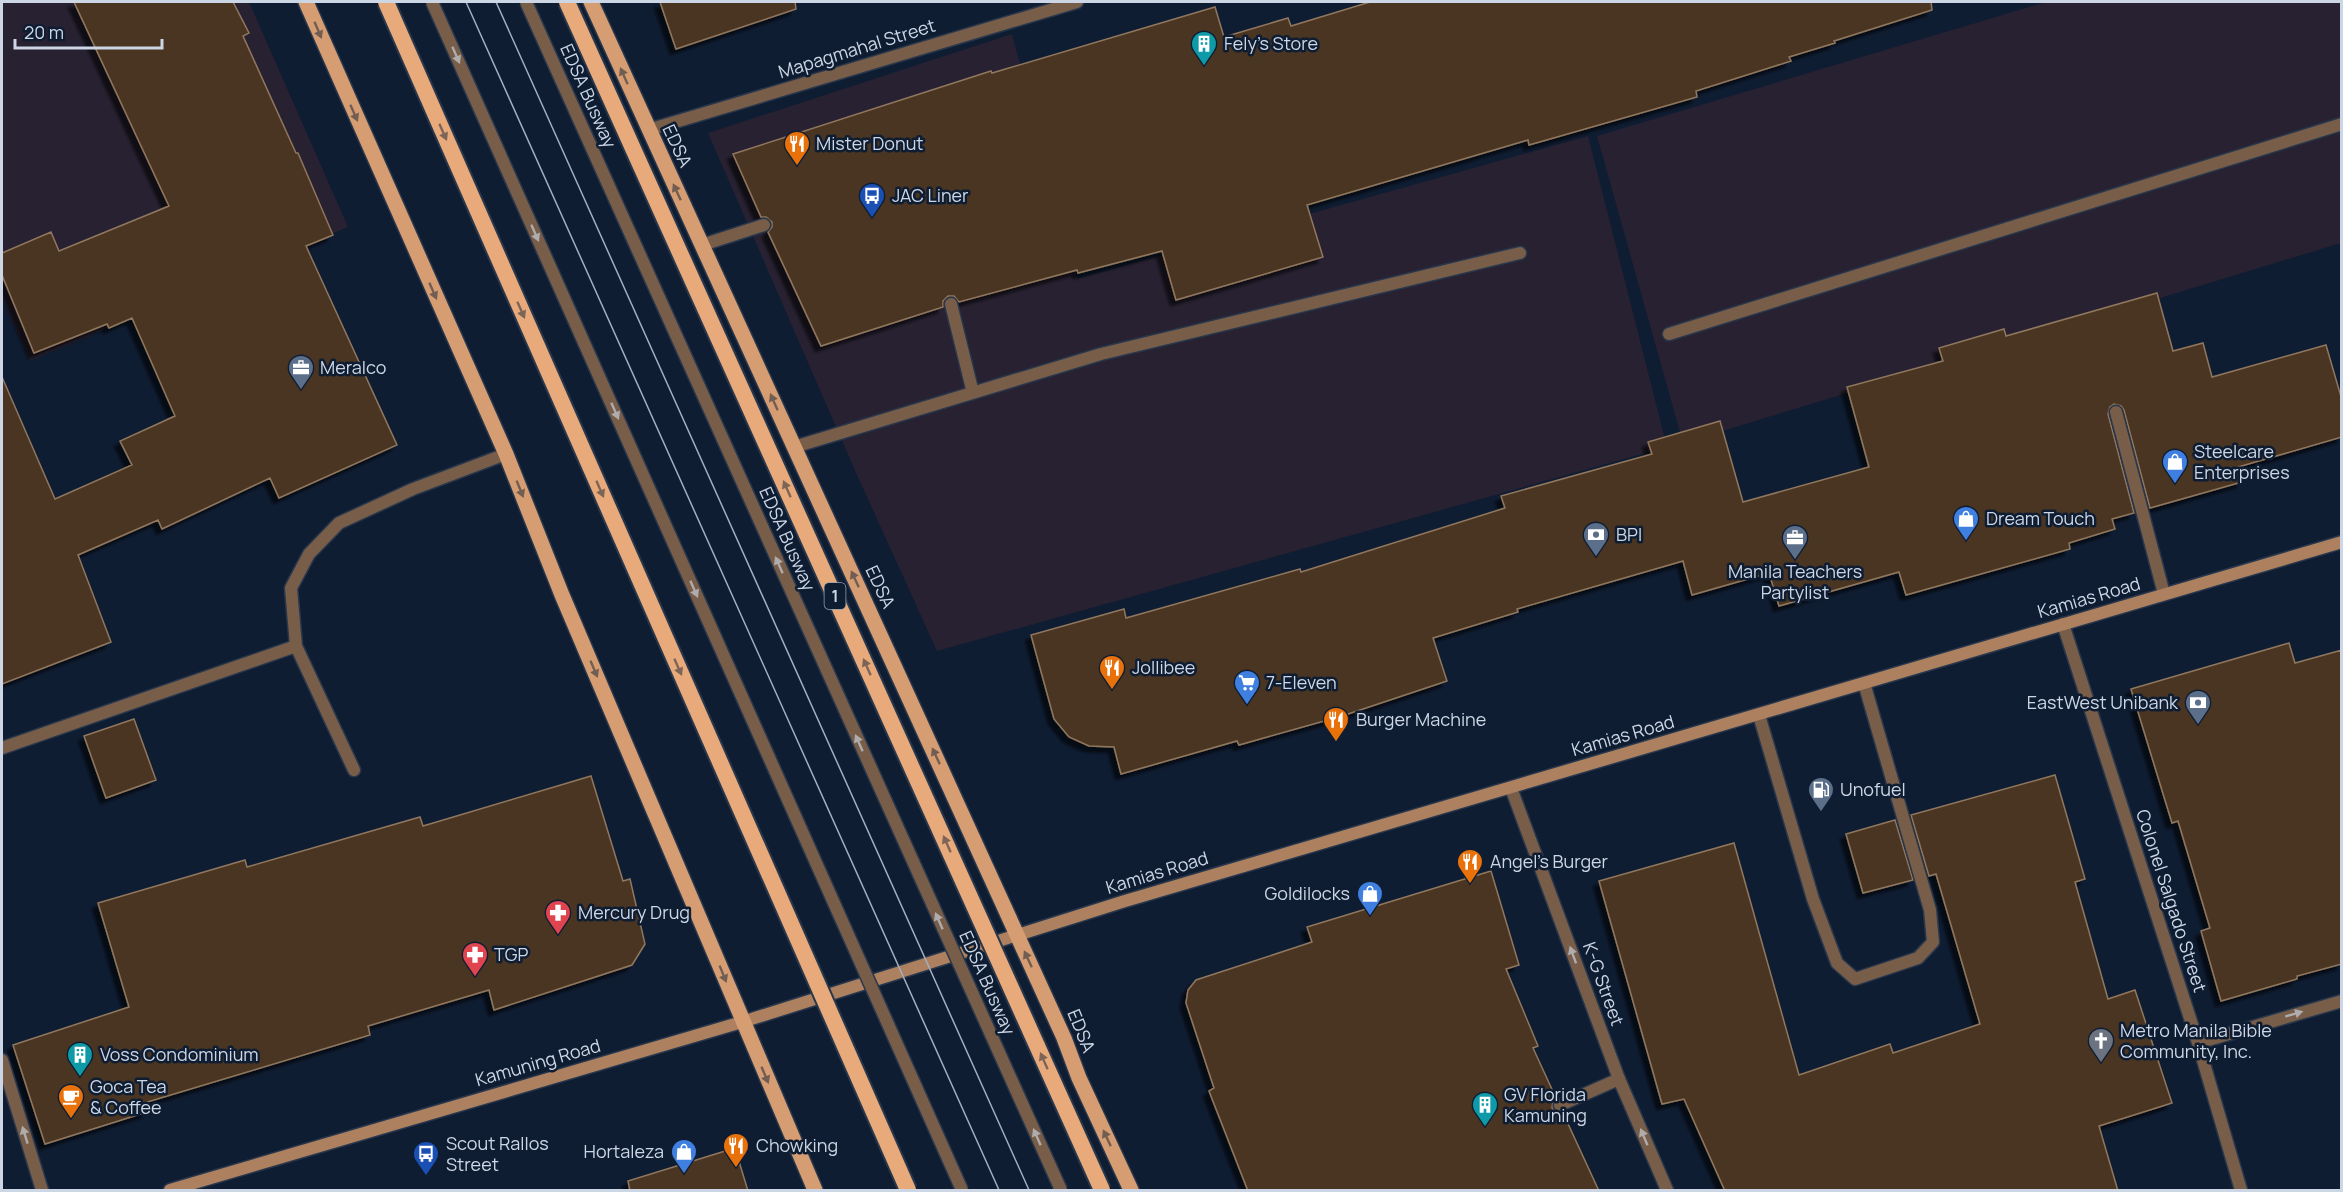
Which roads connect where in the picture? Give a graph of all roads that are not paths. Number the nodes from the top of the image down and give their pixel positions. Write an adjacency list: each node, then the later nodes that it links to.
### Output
1 (306, 2): 18 (main road, one-way to 18)
2 (386, 2): 39 (highway, one-way to 39, bridge)
3 (432, 2): 40 (street, one-way to 40, bridge)
4 (526, 2): 41 (street, EDSA Busway, one-way to 4, bridge)
5 (567, 2): 42 (highway, 1, one-way to 5, bridge)
6 (591, 2): 9 (main road, EDSA, one-way to 6)
7 (1077, 2): 9 (street, Mapagmahal Street)
8 (2342, 123): 14 (street)
9 (648, 130): 11 (main road, EDSA, one-way to 9)
10 (764, 225): 11 (street)
11 (702, 245): 17 (main road, EDSA, one-way to 11)
12 (1520, 252): 15 (street)
13 (951, 304): 15 (street)
14 (1669, 334)
15 (973, 393): 17 (street)
16 (2116, 412): 20 (street)
17 (794, 447): 28 (main road, EDSA, one-way to 17)
18 (506, 454): 22 (street); 31 (main road, one-way to 31)
19 (2342, 542): 20 (main road, Kamias Road)
20 (2164, 594): 21 (main road, Kamias Road)
21 (2063, 624): 23 (main road, Kamias Road); 32 (street, Colonel Salgado Street)
22 (296, 646): 25 (street); 26 (street)
23 (1864, 683): 24 (main road, Kamias Road); 24 (street)
24 (1759, 715): 27 (main road, Kamias Road)
25 (2, 748)
26 (354, 770)
27 (1511, 788): 28 (main road, Kamias Road); 34 (street, K-G Street, one-way to 27)
28 (1016, 934): 29 (main road, Kamias Road); 43 (main road, EDSA, one-way to 28)
29 (915, 966): 31 (main road, Kamuning Road)
30 (2342, 1000): 32 (street, one-way to 30)
31 (742, 1022): 37 (main road, Kamuning Road); 38 (main road, one-way to 38)
32 (2198, 1043): 45 (street, Colonel Salgado Street)
33 (2, 1060): 36 (street, one-way to 33)
34 (1619, 1079): 35 (street); 44 (street, K-G Street, one-way to 34)
35 (1560, 1105)
36 (42, 1191)
37 (170, 1191)
38 (815, 1191)
39 (908, 1191)
40 (962, 1191)
41 (1061, 1191)
42 (1102, 1191)
43 (1131, 1191)
44 (1667, 1191)
45 (2241, 1191)

